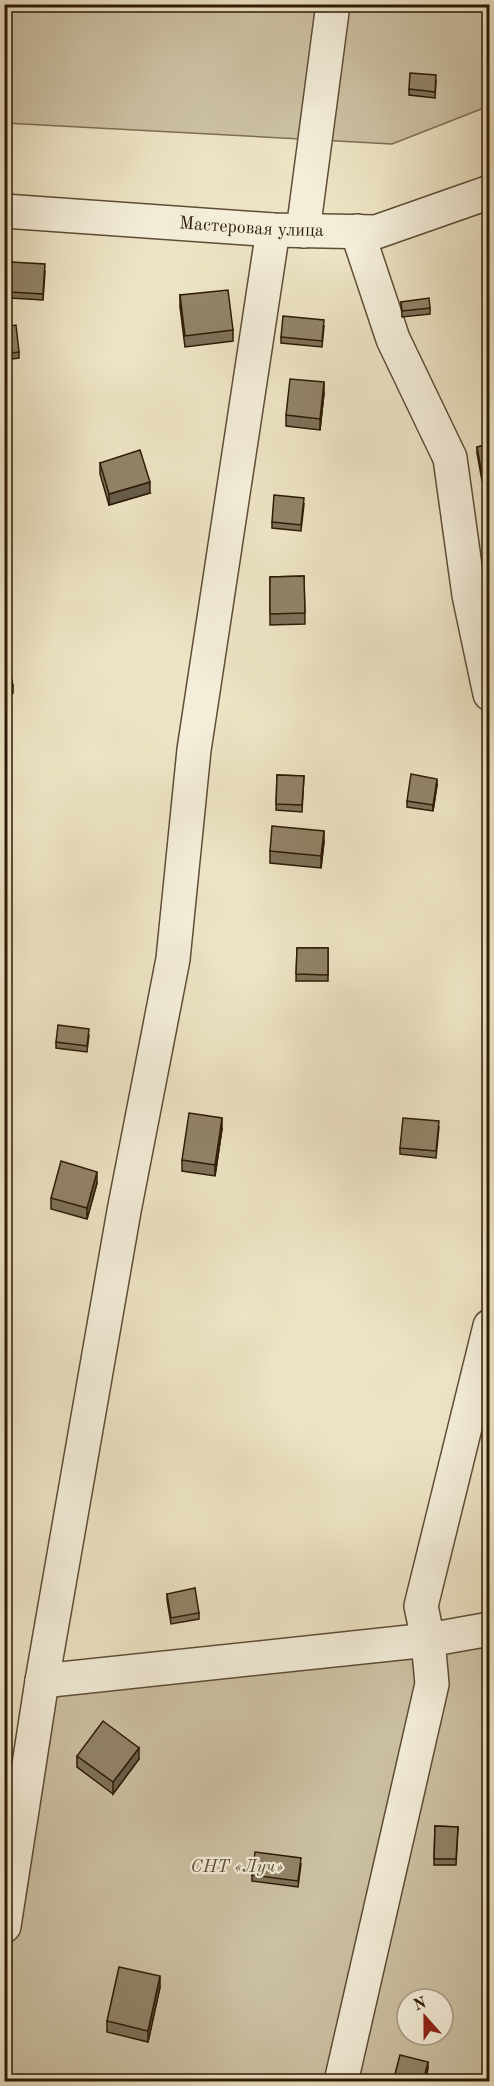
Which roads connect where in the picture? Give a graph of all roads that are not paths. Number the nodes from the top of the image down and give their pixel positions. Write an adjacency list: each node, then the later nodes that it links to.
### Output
1 (333, 4): 4 (street)
2 (489, 192): 5 (street, Мастеровая улица)
3 (4, 211): 4 (street, Мастеровая улица)
4 (288, 230): 5 (street, Мастеровая улица); 10 (street)
5 (357, 231): 6 (street)
6 (489, 694)
7 (489, 1326): 9 (street)
8 (489, 1629): 9 (street)
9 (428, 1640): 10 (street); 12 (street)
10 (42, 1682): 11 (street)
11 (4, 1926)
12 (341, 2082)

